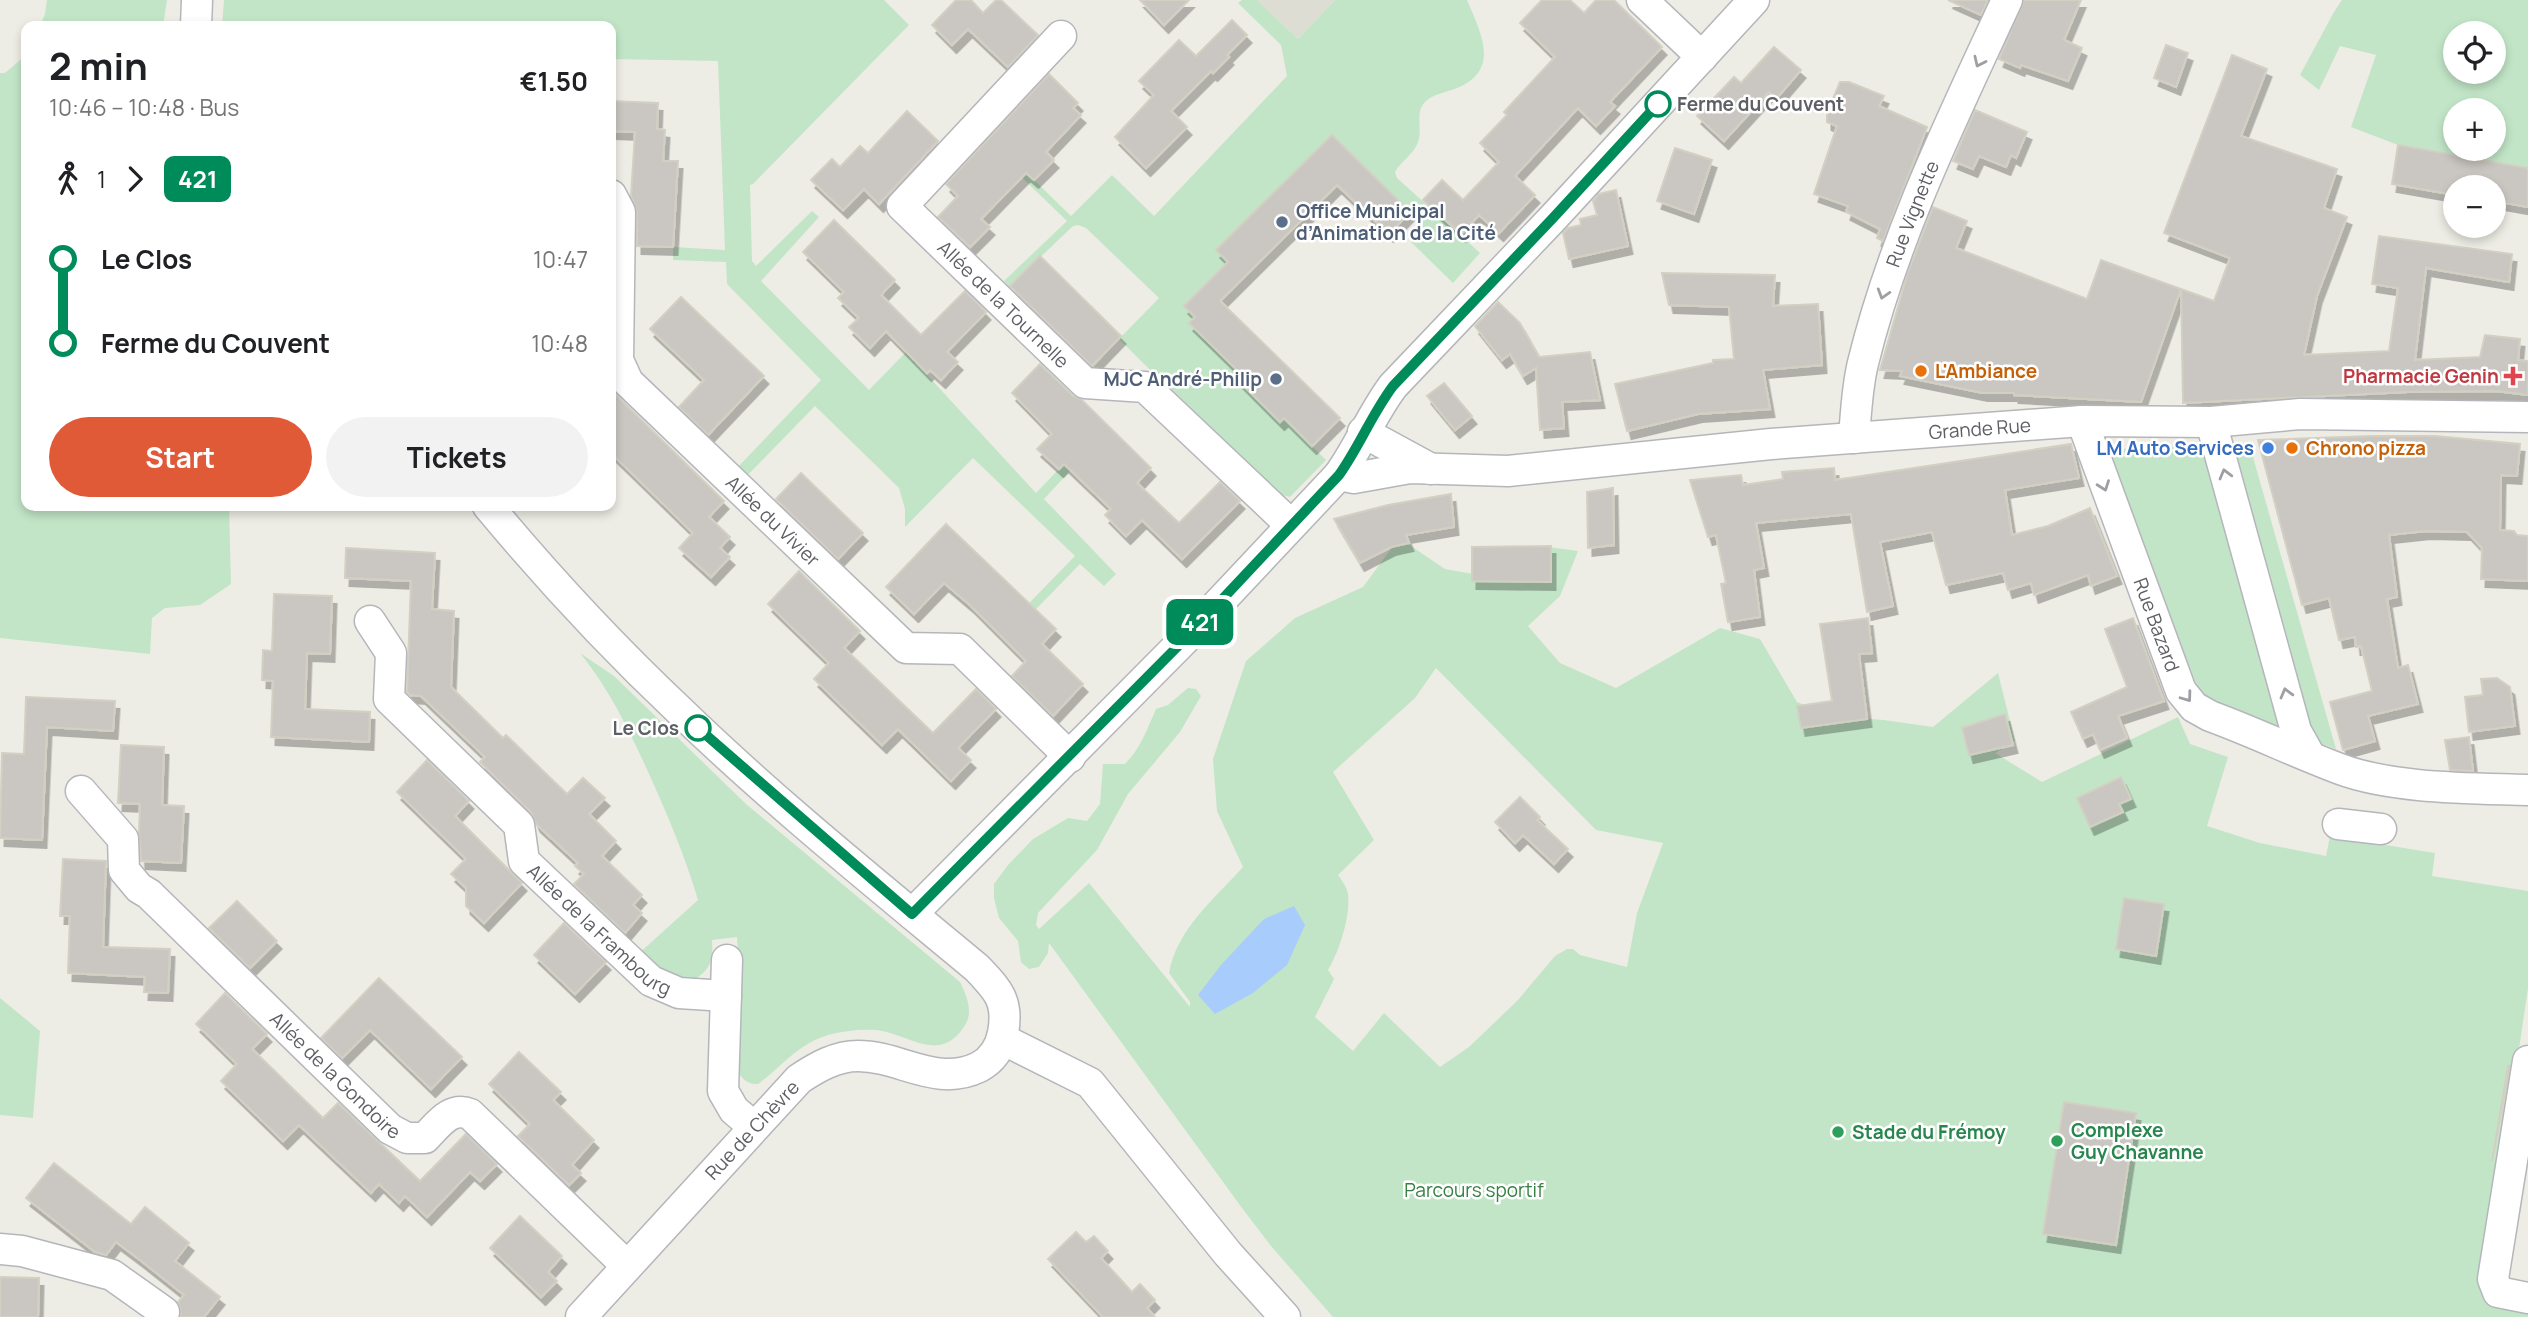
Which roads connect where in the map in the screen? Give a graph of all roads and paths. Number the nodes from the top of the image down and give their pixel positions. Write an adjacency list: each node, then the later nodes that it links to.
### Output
1 (197, 0): 5 (street)
2 (1642, 0): 7 (street)
3 (1754, 0): 7 (street)
4 (2007, 0): 13 (street, Rue Vignette, one-way to 13)
5 (196, 21)
6 (1060, 36): 17 (street, Allée de la Tournelle)
7 (1702, 57): 12 (street)
8 (616, 204): 20 (street, Allée du Vivier)
9 (2528, 418): 11 (street, Grande Rue)
10 (2082, 421): 11 (street, Grande Rue); 13 (street, Grande Rue); 19 (street, Rue Bazard, one-way to 19)
11 (2211, 422): 19 (street, one-way to 11)
12 (1363, 432): 14 (street, Grande Rue); 15 (street)
13 (1854, 438): 14 (street, Grande Rue)
14 (1431, 469): 15 (street, Grande Rue)
15 (1339, 475): 17 (street)
16 (492, 511): 25 (street)
17 (1290, 524): 20 (street)
18 (370, 621): 27 (street, Allée de la Frambourg)
19 (2311, 756): 21 (street, Rue Bazard)
20 (1070, 757): 25 (street)
21 (2528, 790)
22 (81, 791): 32 (street, Allée de la Gondoire)
23 (2339, 824): 24 (street)
24 (2381, 829)
25 (912, 914): 28 (street)
26 (727, 960): 27 (street)
27 (726, 996): 30 (street)
28 (1002, 1039): 30 (street, Rue de Chèvre); 36 (street)
29 (2528, 1061): 33 (street)
30 (754, 1127): 32 (street, Rue de Chèvre)
31 (0, 1249): 34 (street)
32 (627, 1266): 35 (street, Rue de Chèvre)
33 (2528, 1298)
34 (163, 1312)
35 (581, 1317)
36 (1285, 1317)

